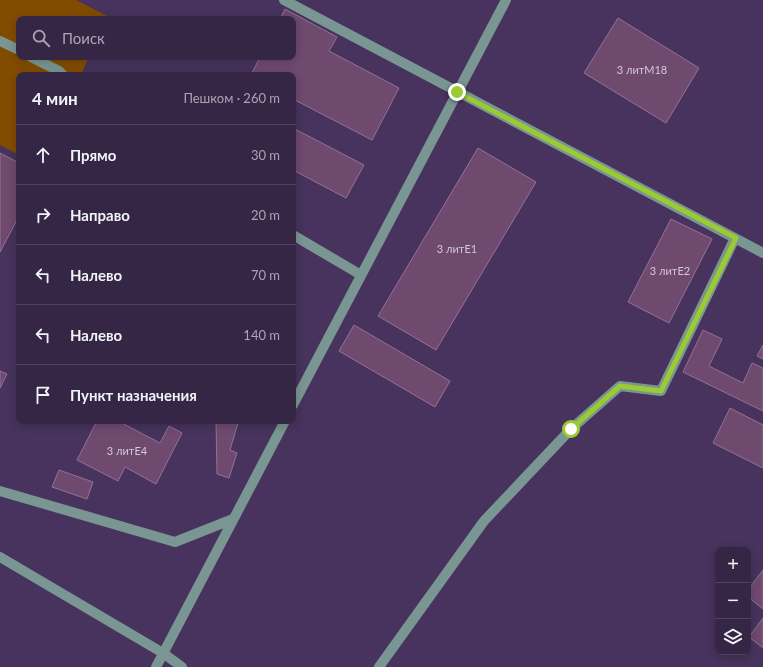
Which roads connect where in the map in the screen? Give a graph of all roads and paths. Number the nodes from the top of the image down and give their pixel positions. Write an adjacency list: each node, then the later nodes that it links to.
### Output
1 (284, 0): 7 (lane)
2 (506, 0): 7 (lane)
3 (0, 41): 4 (lane)
4 (16, 49)
5 (37, 60): 6 (lane)
6 (59, 72)
7 (457, 92): 9 (lane); 11 (lane)
8 (296, 237): 11 (lane)
9 (736, 238): 10 (lane); 20 (lane)
10 (763, 253)
11 (361, 275): 12 (lane)
12 (296, 399)
13 (283, 424): 15 (lane)
14 (0, 491): 15 (lane)
15 (233, 519): 17 (lane)
16 (0, 557): 17 (lane)
17 (163, 653): 18 (lane); 19 (lane)
18 (156, 667)
19 (182, 667)
20 (379, 667)

